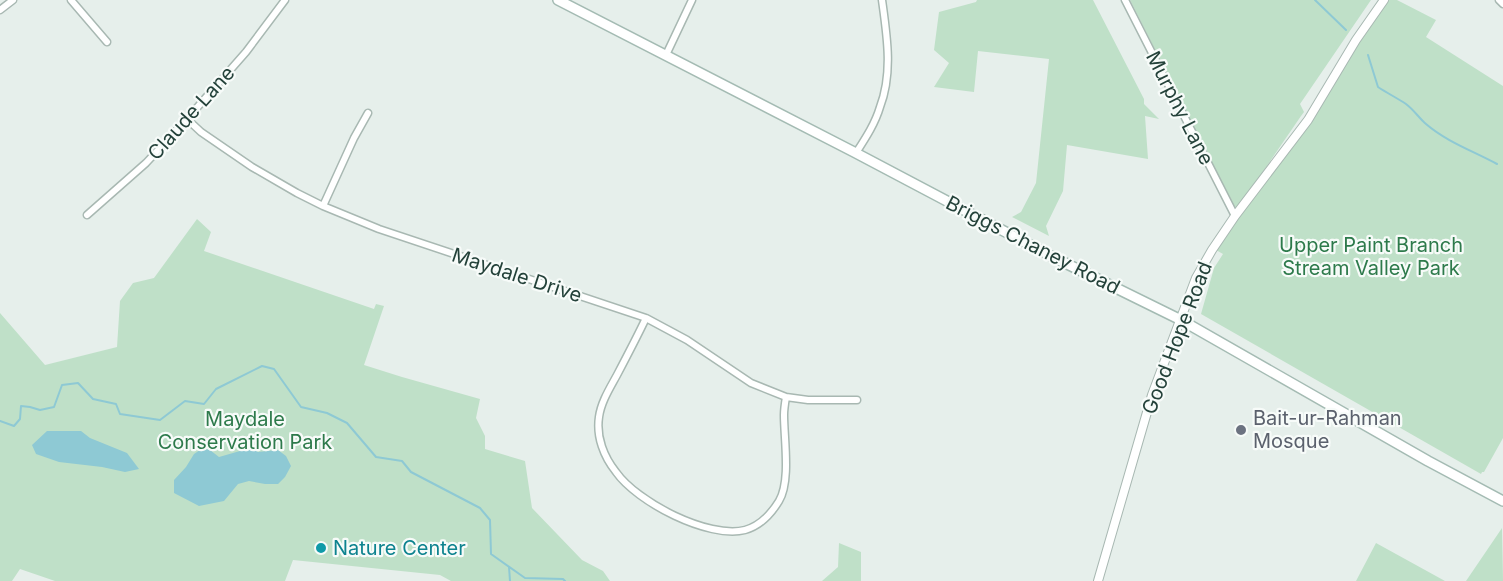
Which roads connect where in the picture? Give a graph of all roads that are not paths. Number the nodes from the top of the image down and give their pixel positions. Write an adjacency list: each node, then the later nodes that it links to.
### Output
1 (13, 0): 11 (street)
2 (70, 0): 12 (street)
3 (285, 0): 15 (street, Claude Lane)
4 (558, 0): 13 (main road, Briggs Chaney Road)
5 (692, 0): 13 (street)
6 (882, 0): 16 (street)
7 (1125, 0): 19 (street, Murphy Lane)
8 (1384, 0): 19 (street, Good Hope Road)
9 (1499, 0): 10 (street)
10 (1503, 4)
11 (0, 10)
12 (107, 42)
13 (666, 55): 16 (main road, Briggs Chaney Road)
14 (368, 113): 17 (street)
15 (187, 119): 17 (street, Maydale Drive); 18 (street, Claude Lane)
16 (856, 153): 21 (main road, Briggs Chaney Road)
17 (323, 206): 20 (street, Maydale Drive)
18 (87, 215)
19 (1235, 216): 21 (street, Good Hope Road)
20 (646, 318): 22 (street, Maydale Drive); 22 (street)
21 (1181, 320): 24 (main road, Briggs Chaney Road); 25 (street, Good Hope Road)
22 (786, 397): 23 (street, Maydale Drive)
23 (856, 400)
24 (1503, 501)
25 (1098, 581)

